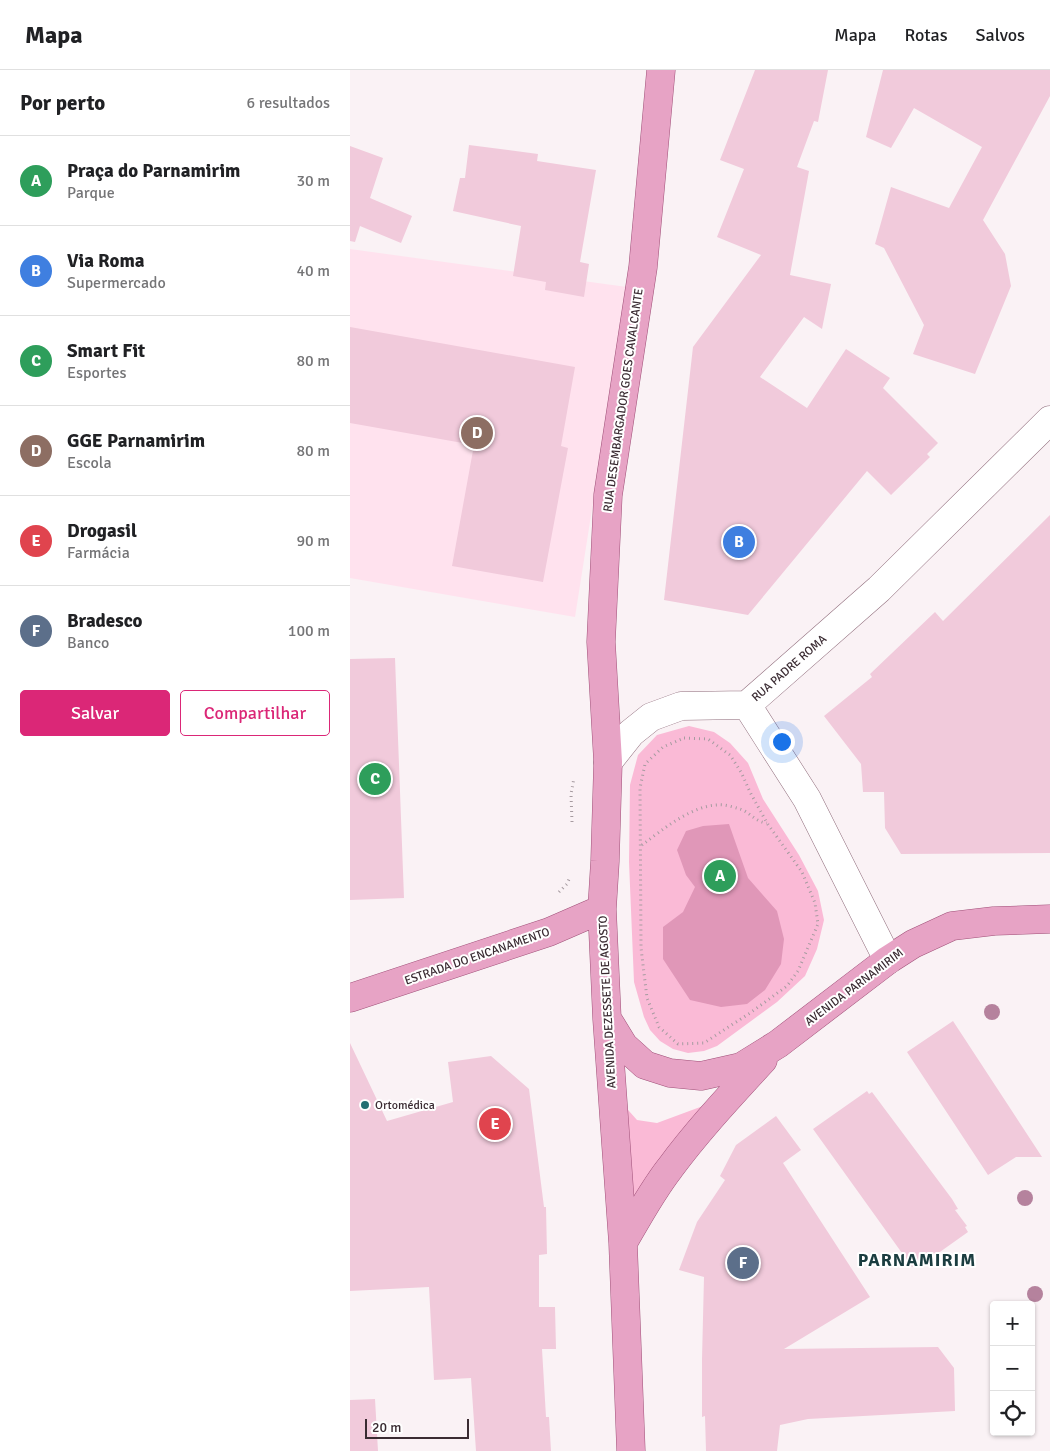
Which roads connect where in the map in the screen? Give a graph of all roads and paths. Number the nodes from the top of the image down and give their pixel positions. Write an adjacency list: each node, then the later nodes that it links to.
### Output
1 (661, 70): 4 (main road, RUA DESEMBARGADOR GOES CAVALCANTE)
2 (1050, 420): 3 (street, RUA PADRE ROMA)
3 (747, 705): 4 (street, RUA PADRE ROMA); 12 (street)
4 (608, 762): 6 (path); 9 (main road, AVENIDA DEZESSETE DE AGOSTO)
5 (768, 823): 7 (path); 7 (path); 7 (path)
6 (572, 830)
7 (641, 845)
8 (571, 876): 11 (path)
9 (602, 909): 11 (main road, ESTRADA DO ENCANAMENTO); 14 (main road, AVENIDA DEZESSETE DE AGOSTO)
10 (1050, 919): 12 (main road, AVENIDA PARNAMIRIM)
11 (549, 932): 13 (main road, ESTRADA DO ENCANAMENTO)
12 (888, 960): 15 (main road, AVENIDA PARNAMIRIM)
13 (350, 998)
14 (607, 1019): 15 (main road); 16 (main road, AVENIDA DEZESSETE DE AGOSTO)
15 (778, 1044): 16 (main road)
16 (623, 1243): 17 (main road, AVENIDA DEZESSETE DE AGOSTO)
17 (631, 1451)

